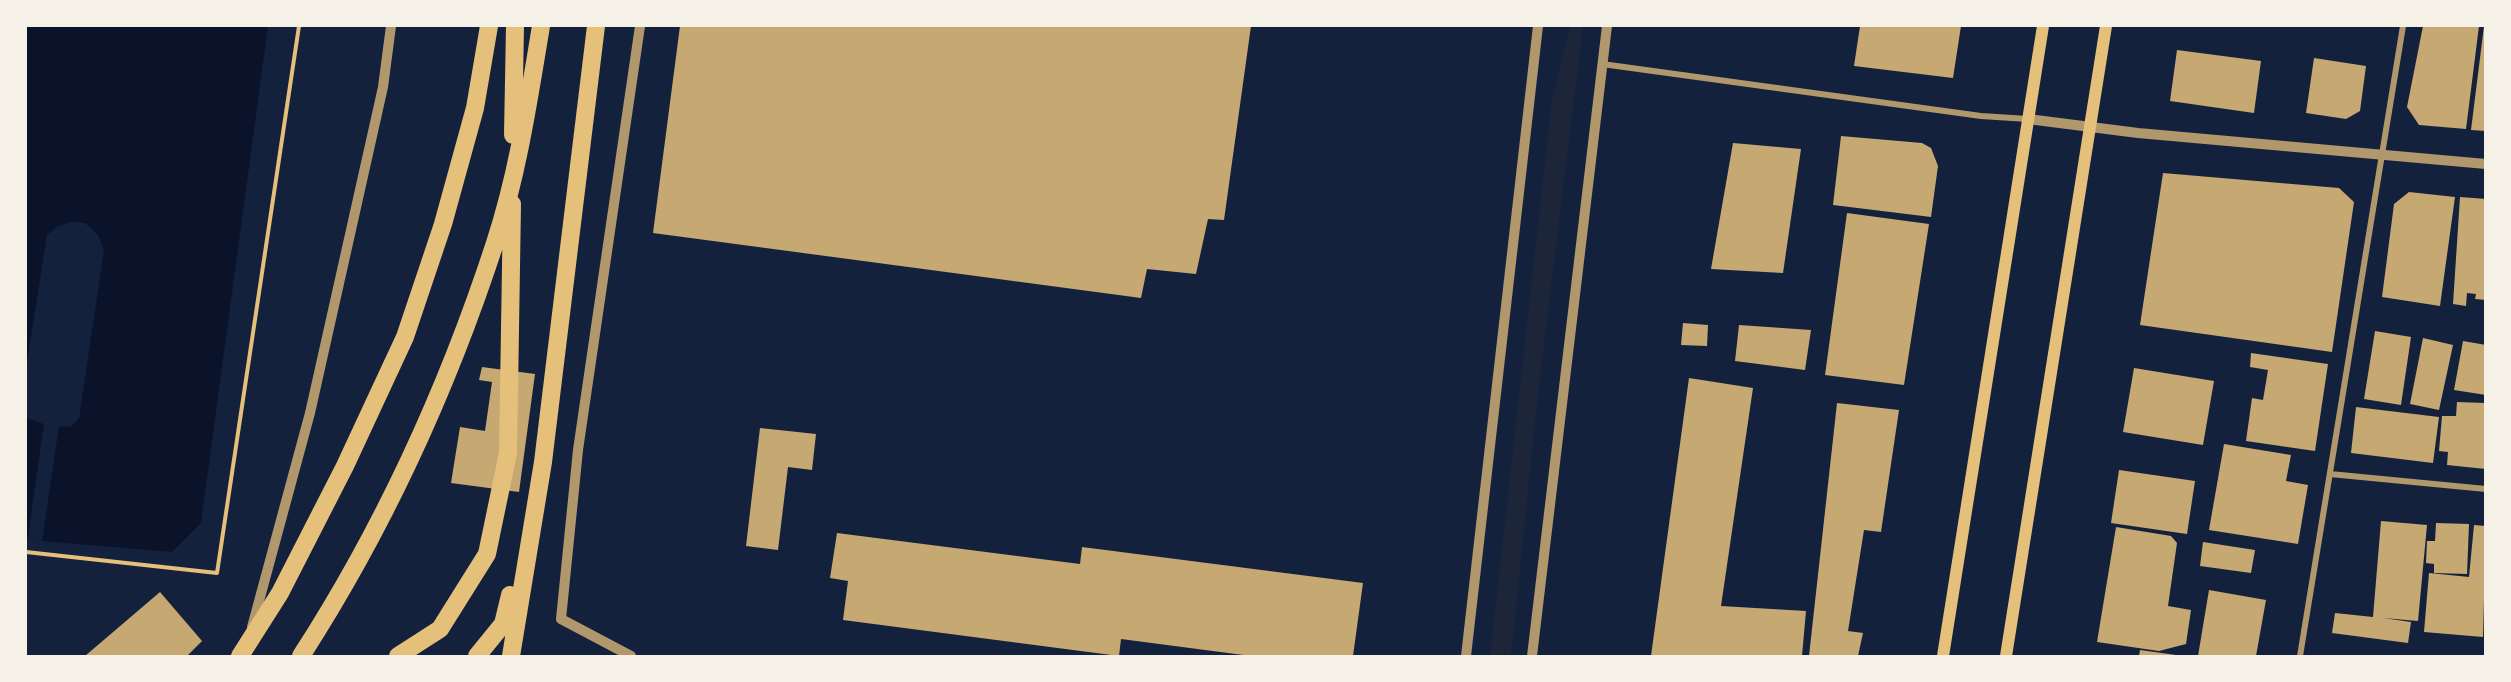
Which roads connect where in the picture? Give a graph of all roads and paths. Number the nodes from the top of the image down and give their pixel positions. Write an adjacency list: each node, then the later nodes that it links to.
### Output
1 (299, 26): 21 (path)
2 (392, 26): 22 (street)
3 (489, 26): 22 (highway)
4 (515, 26): 24 (highway)
5 (541, 26): 23 (highway)
6 (596, 26): 18 (highway)
7 (640, 26): 27 (street)
8 (1538, 26): 28 (street)
9 (1607, 26): 13 (street)
10 (2043, 26): 14 (main road)
11 (2106, 26): 15 (main road)
12 (2403, 26): 16 (street)
13 (1602, 64): 14 (street); 29 (street)
14 (2028, 119): 15 (street); 30 (main road)
15 (2090, 127): 16 (street); 31 (main road)
16 (2381, 154): 17 (street); 19 (street)
17 (2486, 164)
18 (543, 462): 25 (highway); 26 (highway)
19 (2330, 474): 20 (street); 32 (street)
20 (2486, 489)
21 (26, 552)
22 (239, 657)
23 (301, 657)
24 (398, 657)
25 (477, 657)
26 (511, 657)
27 (631, 657)
28 (1466, 657)
29 (1532, 657)
30 (1943, 657)
31 (2006, 657)
32 (2300, 657)

